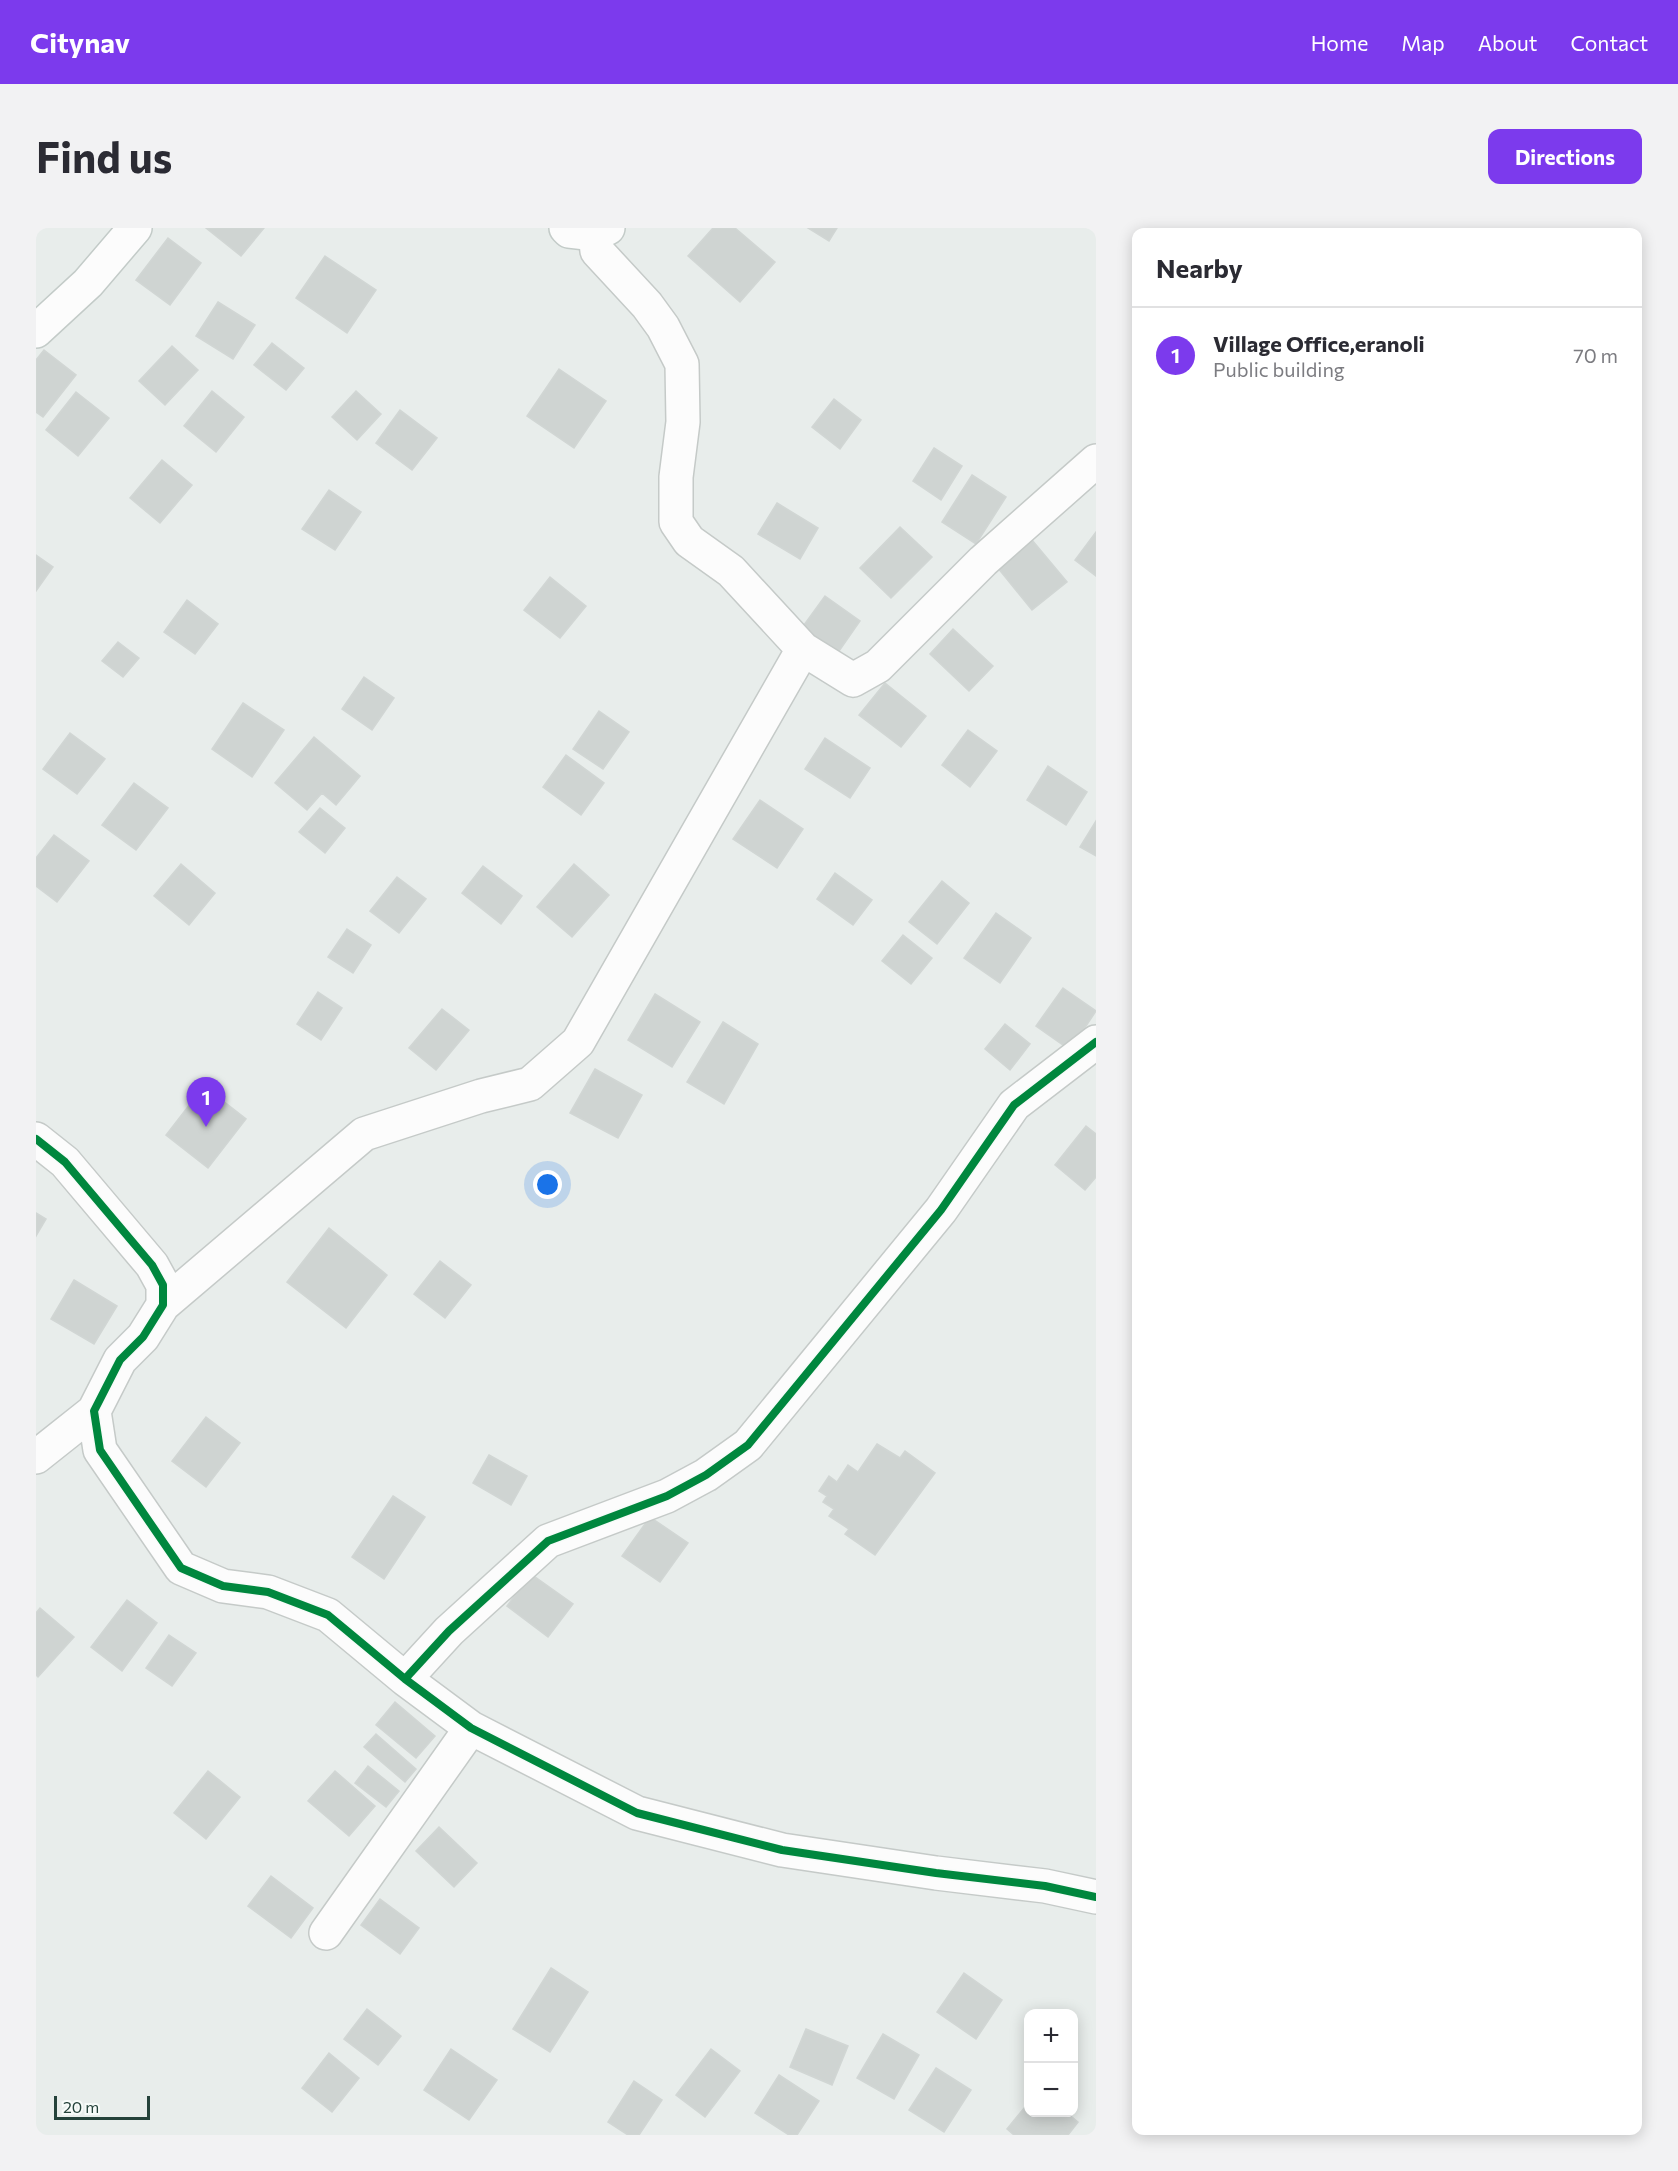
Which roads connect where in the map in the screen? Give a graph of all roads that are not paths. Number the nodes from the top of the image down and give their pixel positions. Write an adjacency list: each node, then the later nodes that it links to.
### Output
1 (135, 228): 3 (street)
2 (590, 230): 5 (street)
3 (36, 331)
4 (1096, 461): 5 (street)
5 (803, 649): 8 (street)
6 (1096, 1042): 11 (street)
7 (36, 1139): 8 (street)
8 (163, 1305): 9 (street)
9 (94, 1411): 10 (street); 11 (street)
10 (36, 1457)
11 (405, 1679): 12 (street)
12 (471, 1728): 13 (street); 14 (street)
13 (1096, 1897)
14 (326, 1933)

